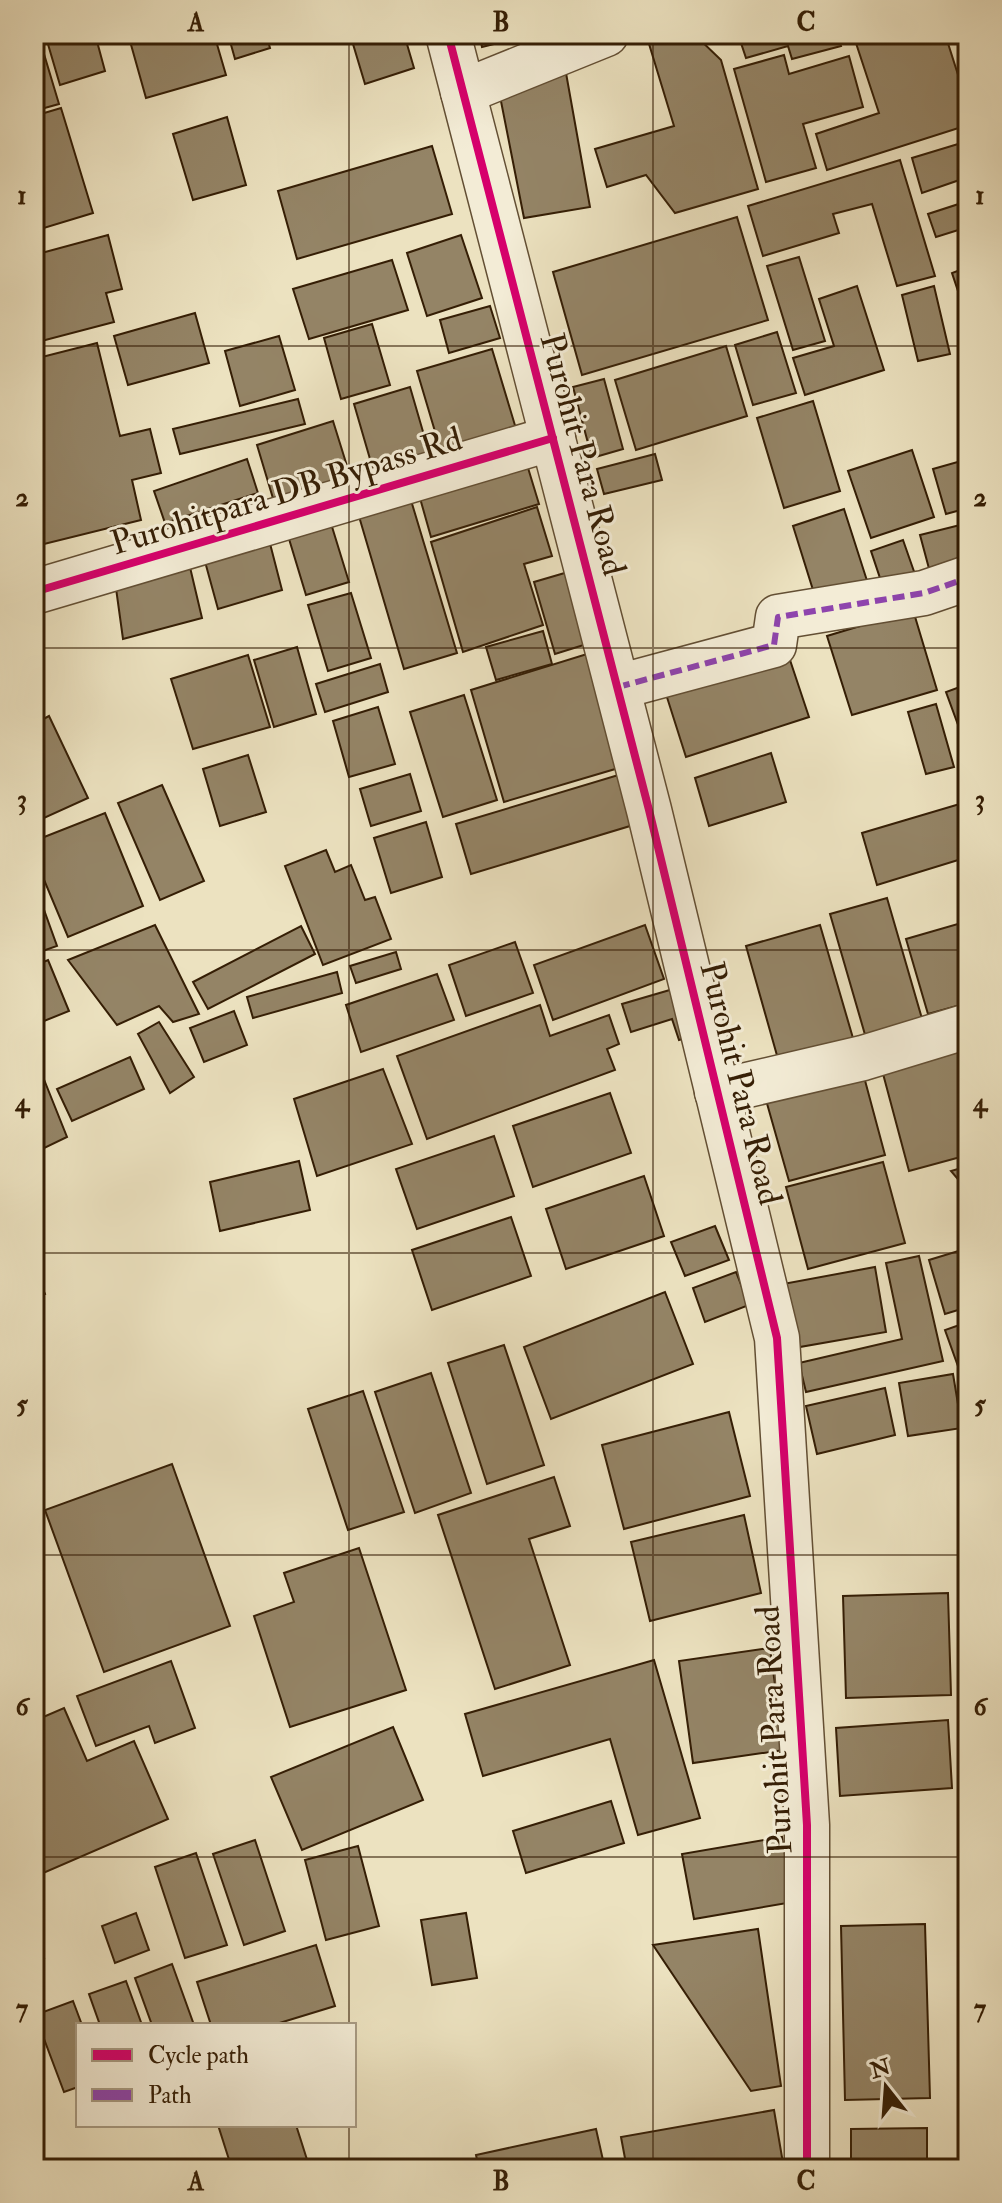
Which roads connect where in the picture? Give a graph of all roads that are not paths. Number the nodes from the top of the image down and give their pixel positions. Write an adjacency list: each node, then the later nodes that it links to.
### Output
1 (448, 34): 3 (street, Purohit Para Road)
2 (606, 34): 3 (street)
3 (463, 92): 4 (street, Purohit Para Road)
4 (553, 438): 6 (street, Purohitpara DB Bypass Rd); 7 (street, Purohit Para Road)
5 (968, 578): 7 (street)
6 (34, 592)
7 (618, 687): 9 (street, Purohit Para Road)
8 (968, 1026): 9 (street)
9 (717, 1092): 10 (street, Purohit Para Road)
10 (807, 2169)

